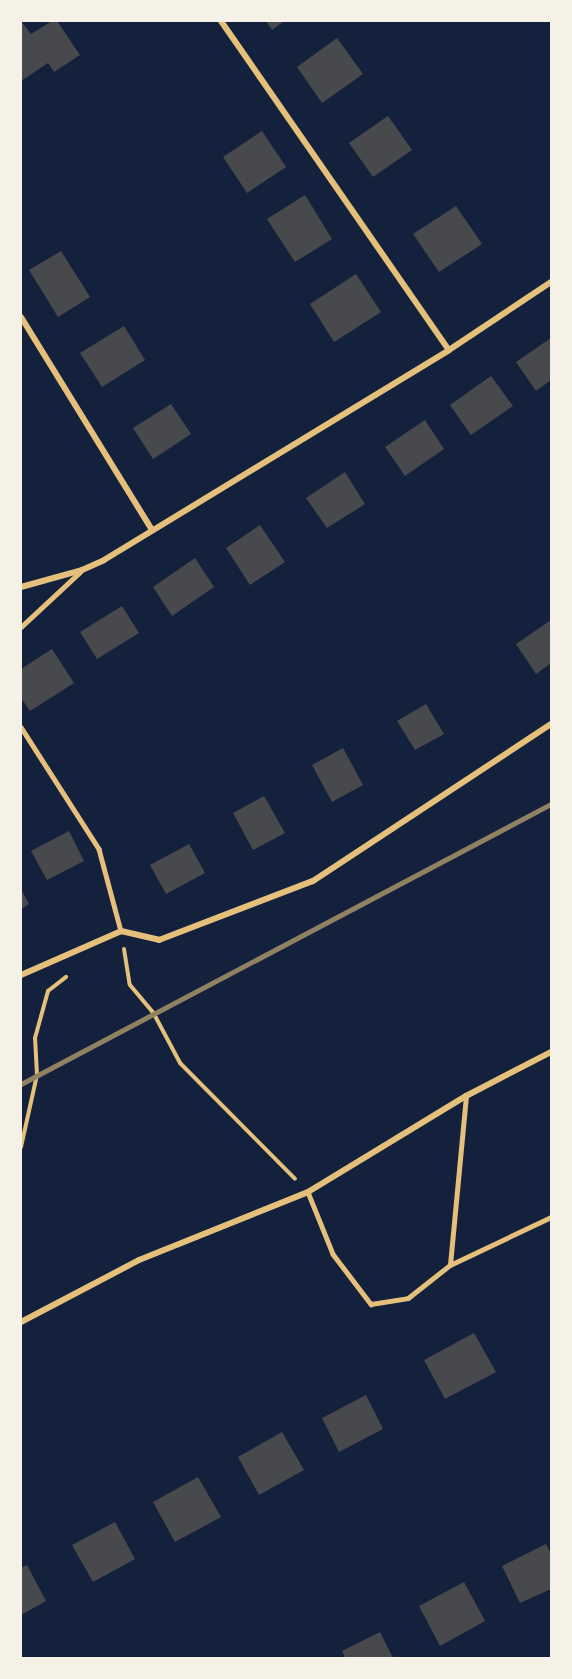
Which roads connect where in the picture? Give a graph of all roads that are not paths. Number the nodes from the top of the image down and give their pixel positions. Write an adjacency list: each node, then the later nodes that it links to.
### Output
1 (221, 21): 4 (street)
2 (551, 282): 4 (street)
3 (21, 317): 5 (street)
4 (449, 350): 5 (street)
5 (152, 530): 6 (street)
6 (82, 570): 7 (street); 8 (lane)
7 (21, 587)
8 (21, 627)
9 (551, 724): 11 (street)
10 (21, 727): 11 (lane)
11 (121, 931): 12 (street)
12 (21, 975)
13 (551, 1052): 14 (street)
14 (466, 1096): 15 (street); 17 (lane)
15 (308, 1192): 17 (lane); 18 (street)
16 (551, 1216): 17 (lane)
17 (450, 1265)
18 (21, 1322)

